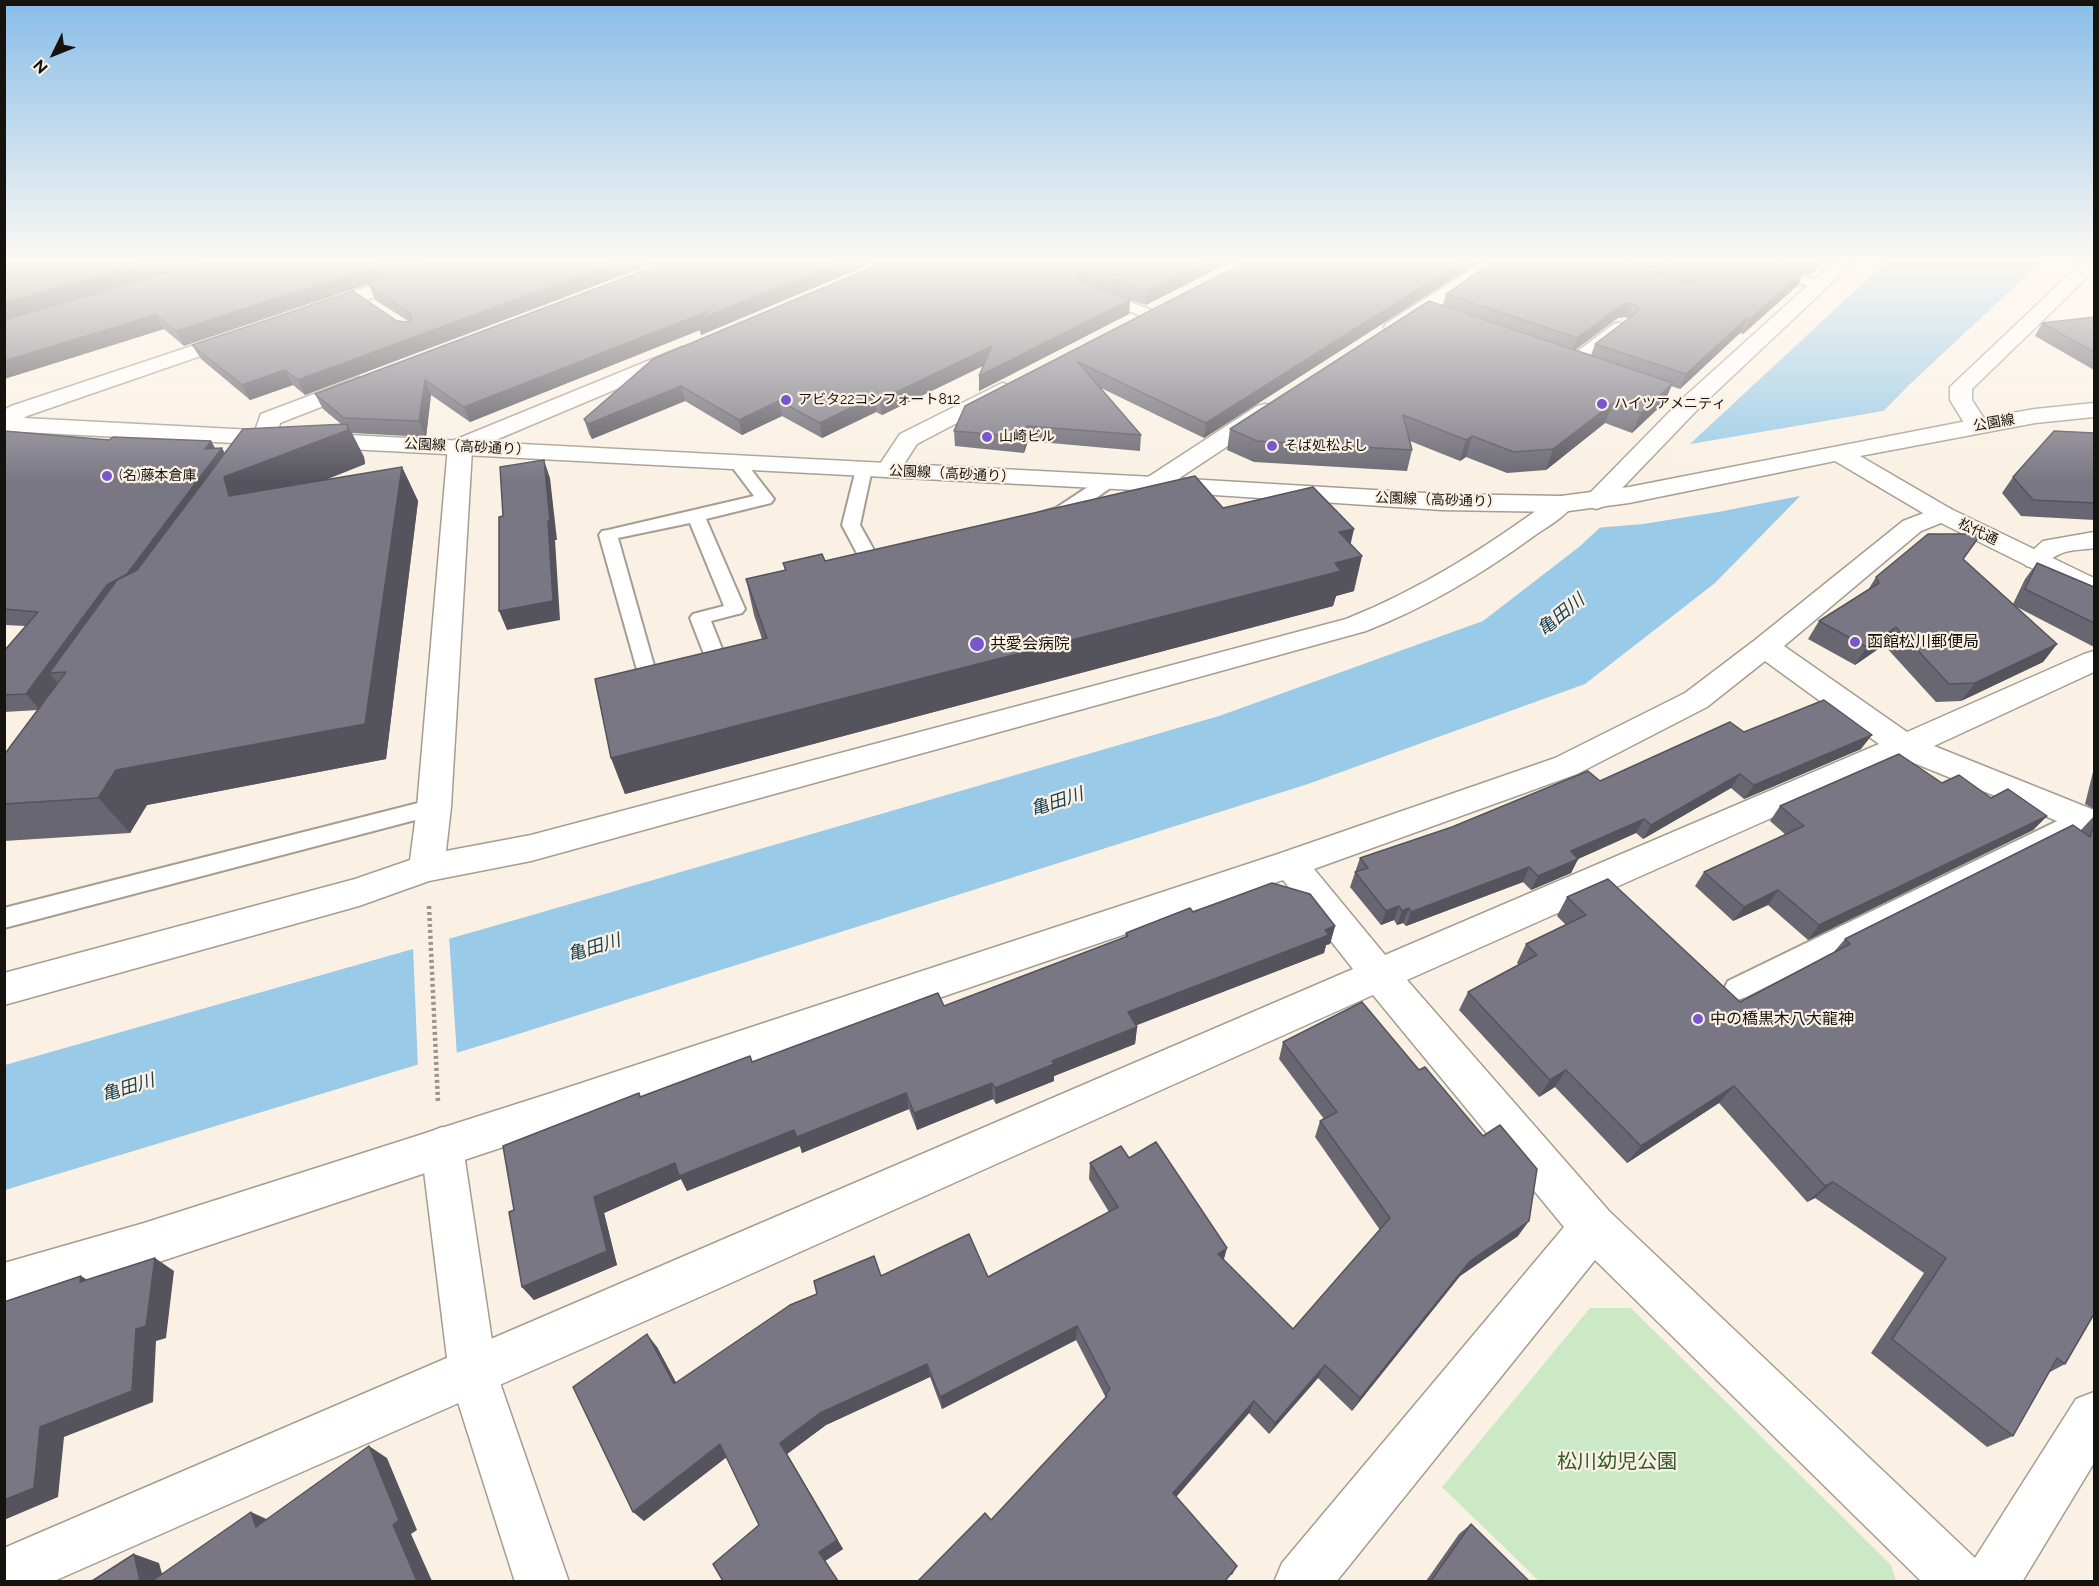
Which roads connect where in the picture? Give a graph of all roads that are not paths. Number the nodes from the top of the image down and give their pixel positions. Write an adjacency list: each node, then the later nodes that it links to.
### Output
1 (246, 334): 15 (street)
2 (1609, 334): 7 (lane)
3 (1766, 334): 13 (street)
4 (2017, 334): 16 (street)
5 (701, 345): 19 (street)
6 (1551, 355): 7 (street)
7 (1572, 362): 8 (street)
8 (1594, 370)
9 (379, 377): 17 (street)
10 (1023, 380): 22 (street)
11 (1669, 395): 13 (street)
12 (1283, 399): 25 (street)
13 (1691, 403): 26 (street)
14 (2094, 410): 16 (street, 公園線)
15 (4, 422): 17 (street, 公園線（高砂通り）)
16 (1977, 426): 18 (street, 公園線)
17 (265, 437): 19 (street, 公園線（高砂通り）); 24 (street)
18 (1895, 442): 20 (street, 公園線（高砂通り）)
19 (460, 446): 21 (street, 公園線（高砂通り）); 40 (street)
20 (1839, 454): 26 (street, 公園線（高砂通り）); 28 (street, 松代通)
21 (736, 463): 22 (street, 公園線（高砂通り）); 29 (lane)
22 (876, 469): 23 (street, 公園線（高砂通り）); 32 (lane)
23 (1106, 483): 25 (street, 公園線（高砂通り）); 30 (lane)
24 (231, 484)
25 (1154, 484): 27 (street, 公園線（高砂通り）)
26 (1596, 501): 27 (street, 公園線（高砂通り）)
27 (1561, 504): 43 (street)
28 (1942, 514): 33 (street, 松代通); 35 (street)
29 (696, 516): 37 (lane); 38 (lane)
30 (1027, 523)
31 (2094, 540): 33 (street)
32 (914, 548)
33 (2035, 560): 34 (street, 松代通)
34 (2094, 588)
35 (1765, 647): 39 (street); 42 (street)
36 (2094, 661): 39 (street)
37 (702, 680)
38 (672, 688)
39 (1905, 747): 41 (street); 45 (street)
40 (434, 807): 43 (street); 44 (lane)
41 (2088, 820): 47 (lane)
42 (1290, 864): 45 (street); 48 (street)
43 (426, 868): 46 (street)
44 (4, 918)
45 (1379, 975): 49 (street); 51 (street)
46 (4, 989)
47 (1737, 989)
48 (440, 1126): 50 (street); 51 (street)
49 (1593, 1227): 55 (street); 56 (street)
50 (4, 1286)
51 (473, 1374): 53 (street); 54 (street)
52 (2094, 1417): 57 (street)
53 (4, 1575)
54 (542, 1581)
55 (1301, 1581)
56 (1961, 1581)
57 (1991, 1581)

